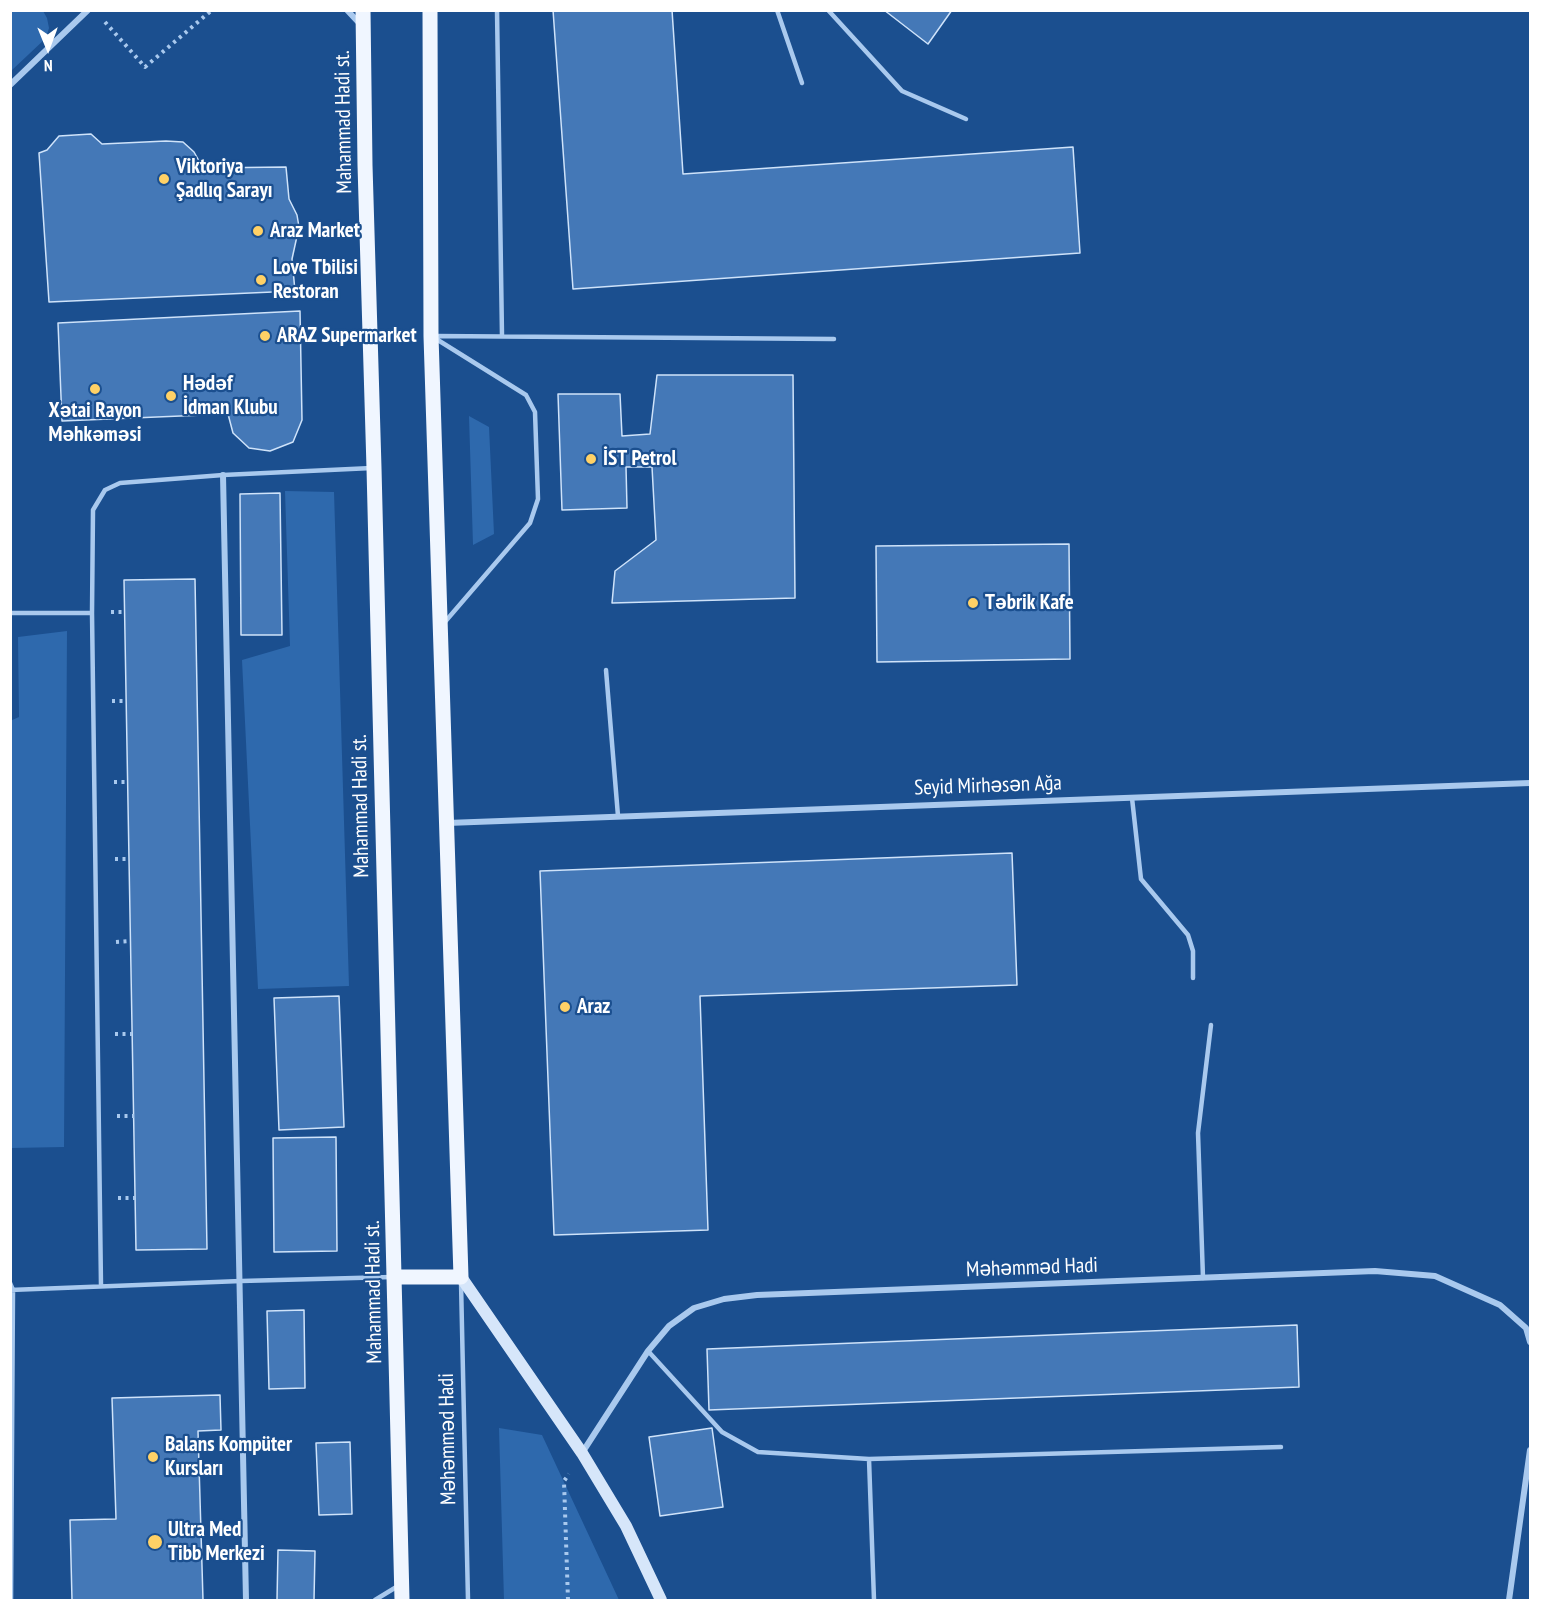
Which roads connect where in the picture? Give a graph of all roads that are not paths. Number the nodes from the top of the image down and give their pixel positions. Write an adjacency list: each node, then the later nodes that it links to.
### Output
1 (88, 10): 11 (street)
2 (347, 10): 9 (street)
3 (355, 10): 9 (main road)
4 (363, 10): 9 (main road, Mahammad Hadi st.)
5 (430, 10): 13 (main road)
6 (497, 10): 14 (lane)
7 (777, 10): 10 (lane)
8 (828, 10): 12 (lane)
9 (364, 28): 16 (main road, Mahammad Hadi st.)
10 (802, 83)
11 (10, 85)
12 (966, 119)
13 (431, 336): 14 (lane); 20 (main road); 20 (lane)
14 (502, 336): 15 (lane)
15 (834, 339)
16 (374, 468): 17 (lane); 28 (main road, Mahammad Hadi st.)
17 (223, 475): 19 (lane); 31 (street)
18 (10, 613): 19 (lane)
19 (92, 613): 33 (lane)
20 (440, 628): 25 (main road)
21 (606, 670): 24 (lane)
22 (1530, 783): 23 (street, Seyid Mirhəsən Ağa)
23 (1132, 798): 24 (street, Seyid Mirhəsən Ağa); 26 (lane)
24 (618, 816): 25 (street, Seyid Mirhəsən Ağa)
25 (447, 823): 29 (main road)
26 (1193, 978)
27 (1211, 1026): 30 (lane)
28 (395, 1277): 29 (main road); 31 (lane); 41 (main road, Mahammad Hadi st.)
29 (461, 1277): 39 (main road); 46 (lane, Məhəmməd Hadi)
30 (1203, 1278): 35 (street, Məhəmməd Hadi); 36 (street, Məhəmməd Hadi)
31 (241, 1281): 33 (lane); 43 (street)
32 (10, 1283): 34 (lane)
33 (101, 1286): 34 (lane)
34 (12, 1290): 42 (lane)
35 (1530, 1342)
36 (648, 1351): 39 (street, Məhəmməd Hadi); 40 (lane)
37 (1281, 1446): 40 (lane)
38 (1530, 1450): 49 (street)
39 (582, 1453): 47 (main road)
40 (869, 1459): 48 (lane)
41 (401, 1584): 44 (lane); 45 (main road, Mahammad Hadi st.)
42 (12, 1600)
43 (246, 1600)
44 (375, 1600)
45 (402, 1600)
46 (468, 1600)
47 (662, 1600)
48 (874, 1600)
49 (1509, 1600)

